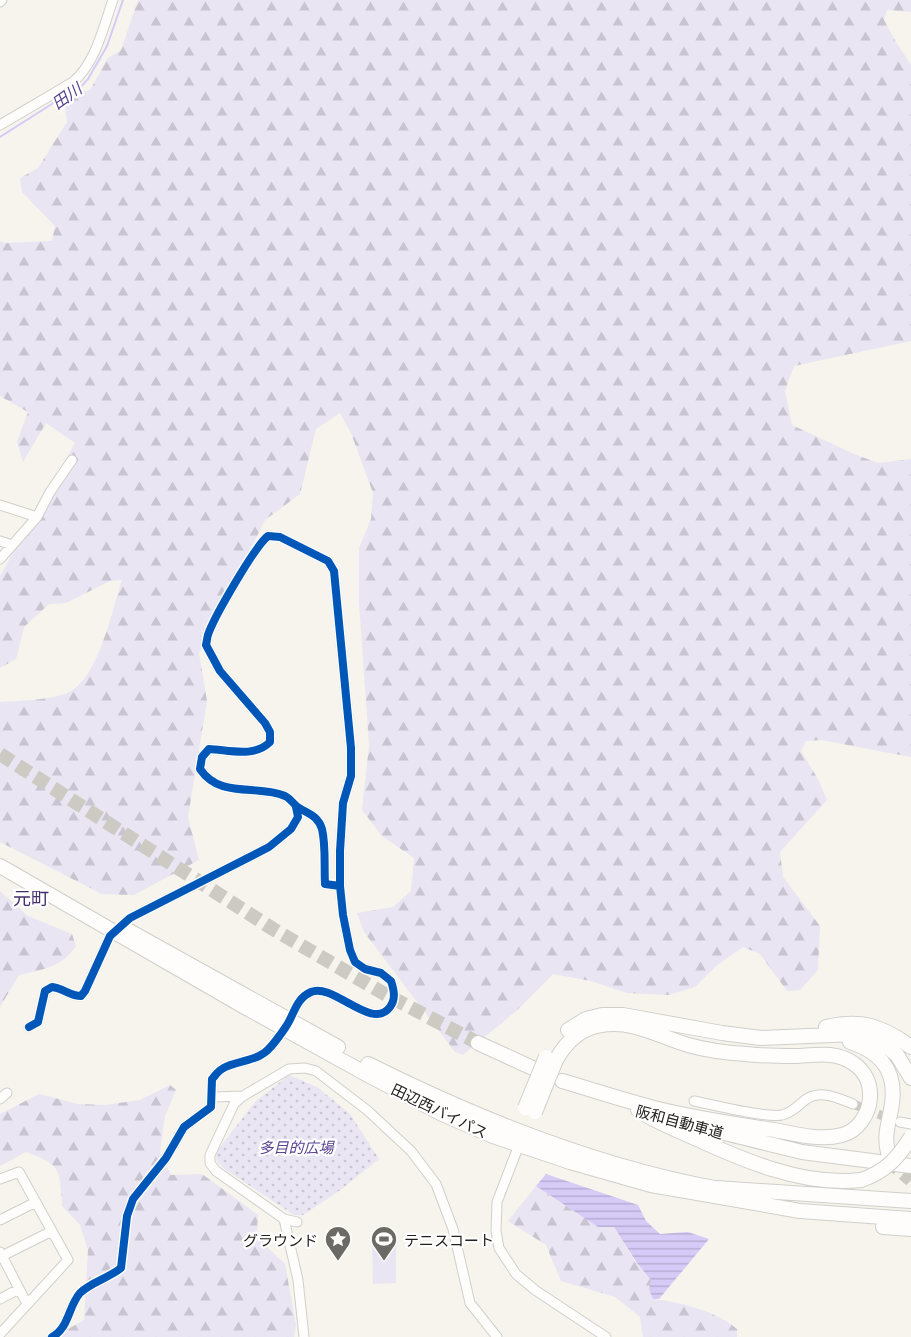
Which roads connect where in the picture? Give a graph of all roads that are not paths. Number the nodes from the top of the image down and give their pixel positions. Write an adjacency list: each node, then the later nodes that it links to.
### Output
1 (113, 0): 2 (street)
2 (0, 125)
3 (72, 460): 5 (street)
4 (0, 505): 5 (street)
5 (37, 517): 7 (street)
6 (0, 541): 7 (street)
7 (12, 545): 8 (street)
8 (0, 559)
9 (296, 807): 11 (street); 11 (street); 12 (street)
10 (0, 866): 14 (highway, 田辺西バイパス)
11 (340, 886): 14 (street)
12 (130, 918)
13 (110, 936): 15 (street)
14 (287, 1024): 24 (street); 30 (highway, 田辺西バイパス); 32 (highway, 田辺西バイパス)
15 (29, 1026)
16 (668, 1036): 20 (highway); 22 (highway); 33 (highway)
17 (777, 1037): 19 (highway); 20 (highway); 21 (highway)
18 (478, 1043): 22 (highway, 阪和自動車道)
19 (911, 1047)
20 (551, 1058): 30 (highway, bridge)
21 (911, 1078)
22 (562, 1081): 27 (highway, 阪和自動車道)
23 (243, 1096): 24 (street); 51 (street); 52 (street)
24 (213, 1097): 50 (street)
25 (694, 1101): 26 (street)
26 (854, 1104)
27 (638, 1110): 31 (highway, bridge); 33 (highway, 阪和自動車道)
28 (900, 1122): 29 (street)
29 (911, 1124)
30 (523, 1132): 32 (highway); 36 (highway, 田辺西バイパス)
31 (911, 1137)
32 (519, 1145): 37 (highway, 田辺西バイパス); 53 (street)
33 (890, 1158): 34 (highway, 阪和自動車道)
34 (911, 1166)
35 (0, 1179): 39 (street)
36 (716, 1188): 38 (highway); 40 (highway, 田辺西バイパス)
37 (698, 1194): 41 (highway, 田辺西バイパス); 43 (highway)
38 (911, 1201)
39 (36, 1202): 42 (street); 44 (street)
40 (911, 1210)
41 (911, 1219)
42 (0, 1220)
43 (911, 1229)
44 (52, 1231): 45 (street); 48 (street)
45 (1, 1255): 46 (street)
46 (19, 1289): 47 (street); 48 (street)
47 (0, 1299)
48 (27, 1304): 49 (street)
49 (0, 1334)
50 (52, 1337)
51 (304, 1337)
52 (497, 1337)
53 (606, 1337)

